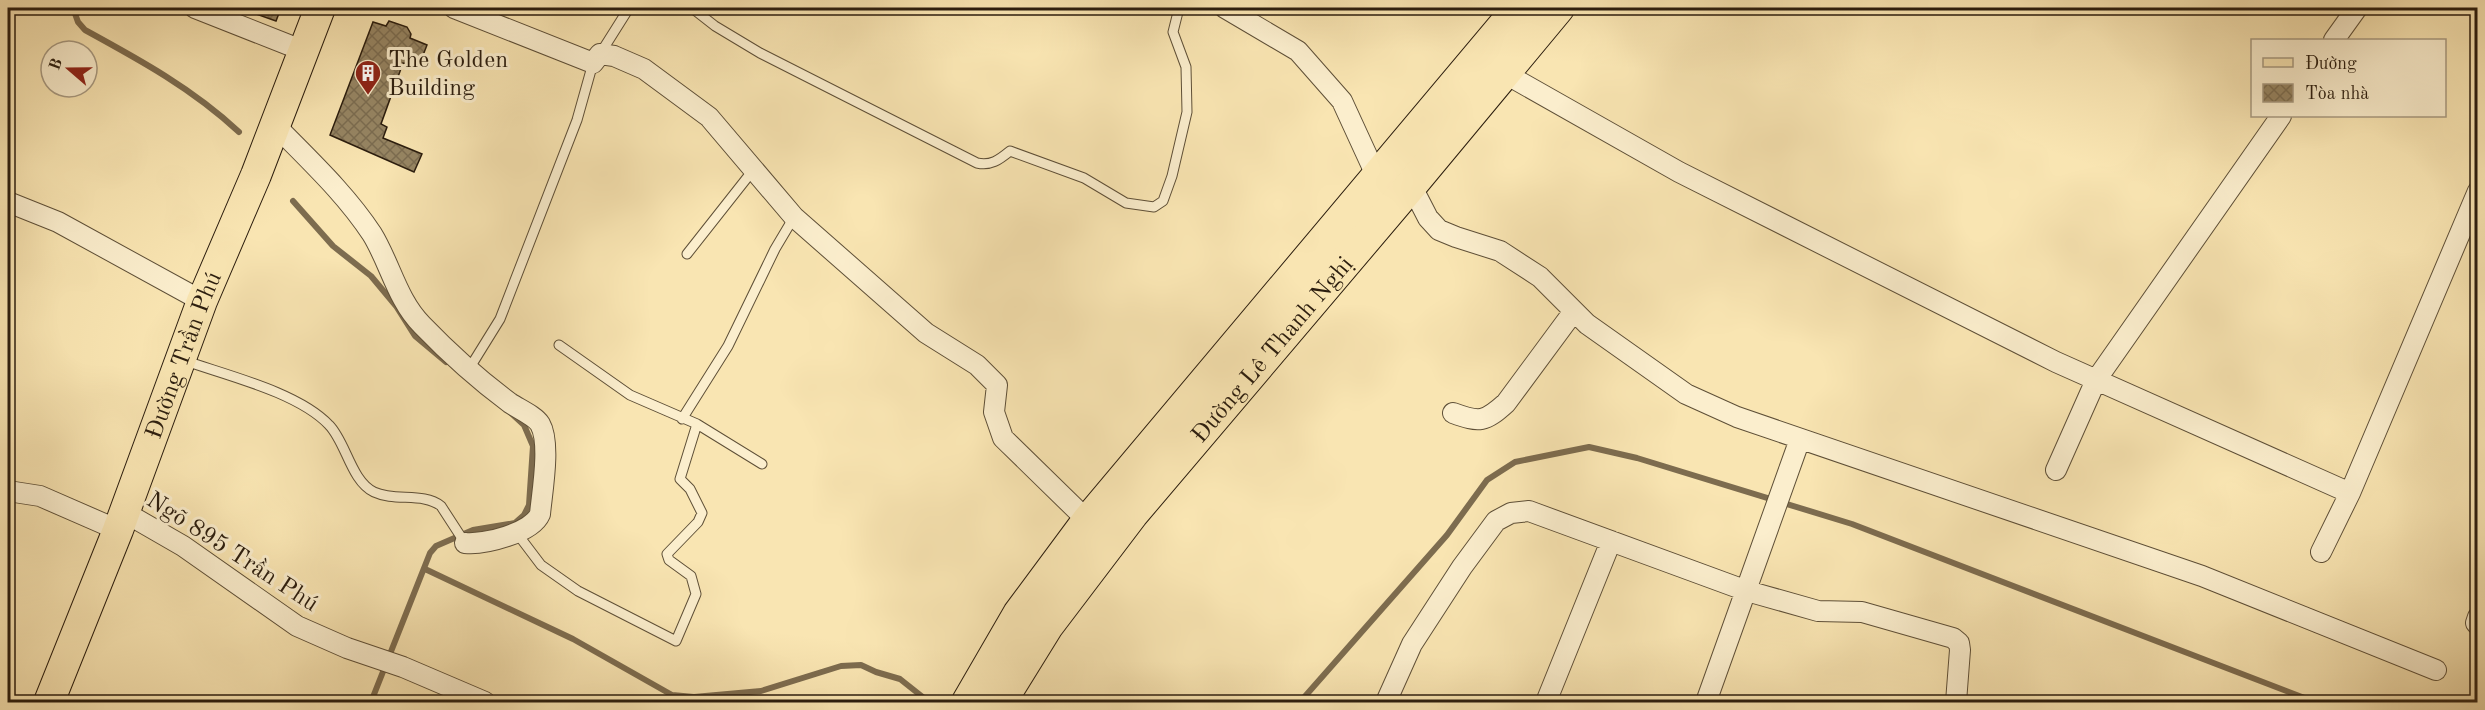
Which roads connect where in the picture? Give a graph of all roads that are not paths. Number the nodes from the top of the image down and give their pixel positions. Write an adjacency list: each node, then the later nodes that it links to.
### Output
1 (196, 8): 12 (street)
2 (320, 8): 12 (main road, Đường Trần Phú)
3 (454, 8): 13 (street)
4 (629, 8): 13 (lane)
5 (692, 8): 6 (lane)
6 (1179, 8)
7 (1226, 8): 18 (street)
8 (1519, 8): 18 (highway, Đường Lê Thanh Nghị)
9 (1558, 8): 14 (highway, Đường Lê Thanh Nghị)
10 (2357, 8): 11 (street)
11 (2335, 39)
12 (304, 51): 16 (main road, Đường Trần Phú)
13 (596, 59): 17 (street); 28 (lane)
14 (1504, 73): 19 (highway, Đường Lê Thanh Nghị); 30 (street)
15 (2280, 117): 30 (street)
16 (275, 125): 24 (main road, Đường Trần Phú); 28 (street)
17 (754, 169): 22 (street); 23 (lane)
18 (1376, 176): 29 (highway, Đường Lê Thanh Nghị)
19 (1411, 185): 25 (street); 31 (highway, Đường Lê Thanh Nghị)
20 (2478, 191): 39 (street)
21 (8, 202): 24 (street)
22 (794, 217): 33 (lane); 41 (street)
23 (687, 254)
24 (202, 301): 27 (main road, Đường Trần Phú)
25 (1574, 311): 32 (street); 35 (street)
26 (559, 345): 33 (lane)
27 (181, 360): 40 (main road, Đường Trần Phú); 43 (lane)
28 (469, 369): 42 (street)
29 (1212, 373): 31 (highway); 41 (highway, Đường Lê Thanh Nghị)
30 (2096, 380): 37 (street); 39 (street)
31 (1235, 394): 51 (highway, Đường Lê Thanh Nghị)
32 (1454, 413)
33 (682, 418): 34 (lane)
34 (697, 424): 36 (lane); 42 (lane)
35 (1800, 439): 46 (street); 47 (street)
36 (762, 464)
37 (2056, 470)
38 (8, 491): 40 (street, Ngõ 895 Trần Phú)
39 (2350, 493): 45 (street)
40 (121, 521): 49 (main road, Đường Trần Phú); 50 (street, Ngõ 895 Trần Phú)
41 (1088, 521): 48 (highway, Đường Lê Thanh Nghị)
42 (516, 532): 43 (street)
43 (461, 538)
44 (1611, 541): 46 (street); 52 (street); 53 (street)
45 (2321, 552)
46 (1747, 591): 54 (street); 55 (street)
47 (2436, 670)
48 (969, 701)
49 (49, 702)
50 (485, 702)
51 (1000, 702)
52 (1386, 702)
53 (1546, 702)
54 (1706, 702)
55 (1956, 702)

